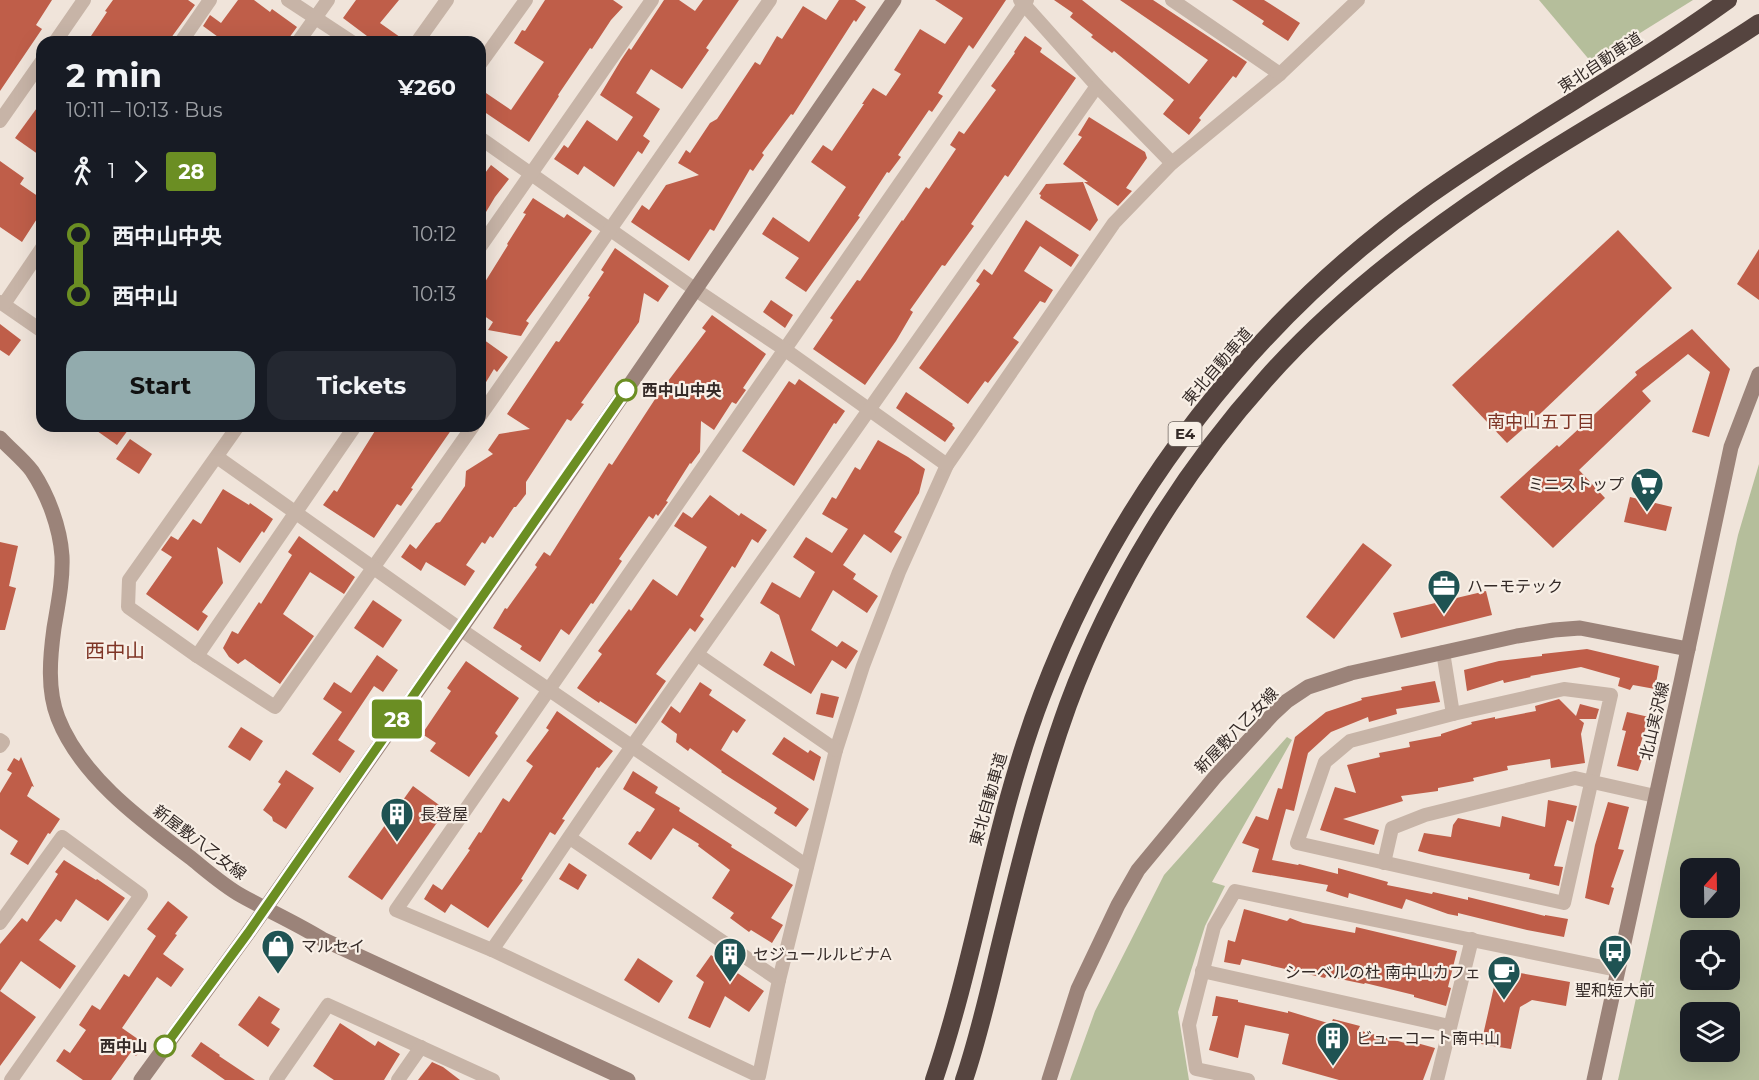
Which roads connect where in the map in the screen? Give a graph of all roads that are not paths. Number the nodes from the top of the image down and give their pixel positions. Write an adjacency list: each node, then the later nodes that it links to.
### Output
1 (84, 0): 16 (street)
2 (210, 0): 17 (street)
3 (288, 0): 14 (street)
4 (327, 0): 14 (street)
5 (447, 0): 20 (street)
6 (526, 0): 21 (street)
7 (652, 0): 28 (street)
8 (770, 0): 29 (street)
9 (894, 0): 32 (street)
10 (1172, 0): 23 (street)
11 (1358, 0): 23 (street)
12 (1728, 0): 78 (highway, 東北自動車道 / E4)
13 (1024, 1): 24 (street); 35 (street)
14 (314, 17): 18 (street); 19 (street)
15 (1759, 23): 79 (highway, E4)
16 (59, 36)
17 (185, 36)
18 (302, 36)
19 (343, 36)
20 (421, 36)
21 (486, 56)
22 (36, 70): 25 (street)
23 (1280, 74): 27 (street)
24 (1097, 86): 27 (street); 38 (street)
25 (0, 121)
26 (486, 142): 28 (street)
27 (1172, 163): 44 (street)
28 (532, 174): 29 (street); 30 (street)
29 (610, 229): 32 (street); 37 (street)
30 (486, 239)
31 (36, 256): 33 (street)
32 (696, 290): 35 (street); 47 (street)
33 (2, 303): 34 (street)
34 (36, 327)
35 (784, 349): 38 (street); 52 (street)
36 (1759, 374): 48 (street, 北山実沢線)
37 (486, 407)
38 (869, 409): 44 (street); 50 (street)
39 (234, 432): 43 (street)
40 (351, 432): 45 (street)
41 (469, 432): 46 (street)
42 (1, 445): 63 (street, 新屋敷八乙女線)
43 (217, 457): 45 (street); 51 (street)
44 (947, 465): 57 (street)
45 (295, 511): 46 (street); 51 (street)
46 (374, 567): 47 (street); 51 (street)
47 (460, 629): 52 (street); 63 (street)
48 (1688, 649): 49 (street, 新屋敷八乙女線); 59 (street, 北山実沢線)
49 (1443, 652): 53 (street); 80 (street, 新屋敷八乙女線)
50 (698, 655): 56 (street); 57 (street)
51 (197, 656)
52 (549, 688): 56 (street); 66 (street)
53 (1453, 714): 58 (street); 61 (street)
54 (0, 740): 55 (street)
55 (0, 746)
56 (632, 746): 60 (street); 62 (street)
57 (836, 750): 62 (street)
58 (1592, 781): 59 (street); 61 (street); 61 (street)
59 (1655, 796): 67 (street, 北山実沢線)
60 (570, 838): 66 (street); 69 (street)
61 (1384, 863)
62 (807, 866): 69 (street)
63 (266, 908): 73 (street); 77 (street, 新屋敷八乙女線)
64 (0, 923): 72 (street)
65 (1472, 939): 67 (street); 68 (street); 70 (street)
66 (492, 950): 69 (street)
67 (1617, 970): 83 (street, 北山実沢線)
68 (1202, 971): 70 (street); 81 (street)
69 (779, 980)
70 (1449, 1026): 82 (street)
71 (421, 1047): 74 (street); 75 (street); 76 (street)
72 (11, 1080)
73 (141, 1080)
74 (276, 1080)
75 (398, 1080)
76 (493, 1080)
77 (628, 1080)
78 (934, 1080)
79 (964, 1080)
80 (1049, 1080)
81 (1248, 1080)
82 (1437, 1080)
83 (1594, 1080)

